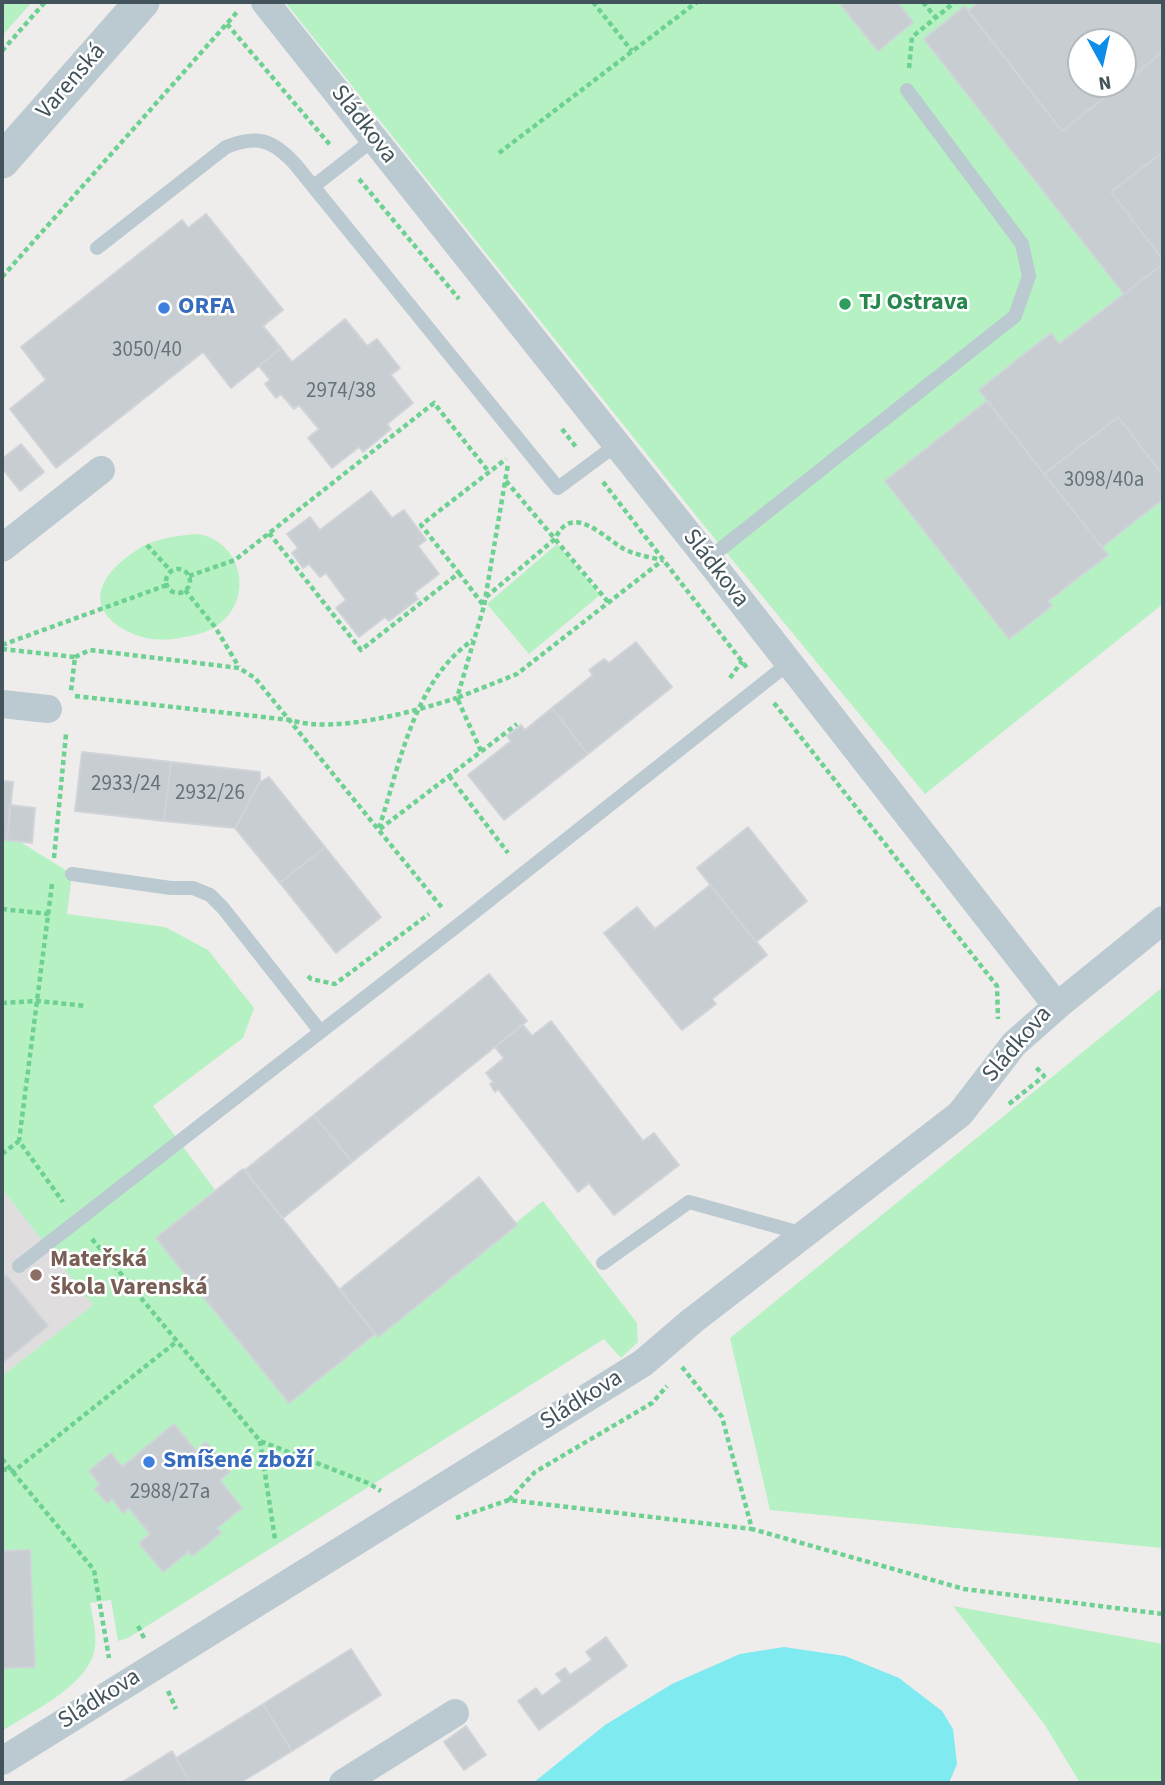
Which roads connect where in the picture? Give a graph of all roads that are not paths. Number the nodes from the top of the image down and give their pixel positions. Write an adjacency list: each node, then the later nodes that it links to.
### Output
1 (142, 2): 5 (street, Varenská)
2 (265, 2): 4 (street, Sládkova)
3 (906, 90): 11 (lane)
4 (374, 139): 6 (lane); 8 (street, Sládkova)
5 (2, 162)
6 (314, 186): 7 (lane); 8 (lane)
7 (97, 248)
8 (616, 445): 11 (street, Sládkova)
9 (101, 470): 10 (street)
10 (2, 548)
11 (708, 559): 12 (street, Sládkova)
12 (789, 663): 17 (street, Sládkova); 18 (lane)
13 (2, 705): 14 (street)
14 (62, 709)
15 (72, 874): 18 (lane)
16 (1163, 920): 17 (street)
17 (1057, 1006): 19 (street, Sládkova)
18 (320, 1031): 21 (lane)
19 (805, 1235): 20 (lane); 23 (street, Sládkova)
20 (603, 1263)
21 (19, 1266)
22 (455, 1713): 24 (street)
23 (2, 1761)
24 (343, 1783)

